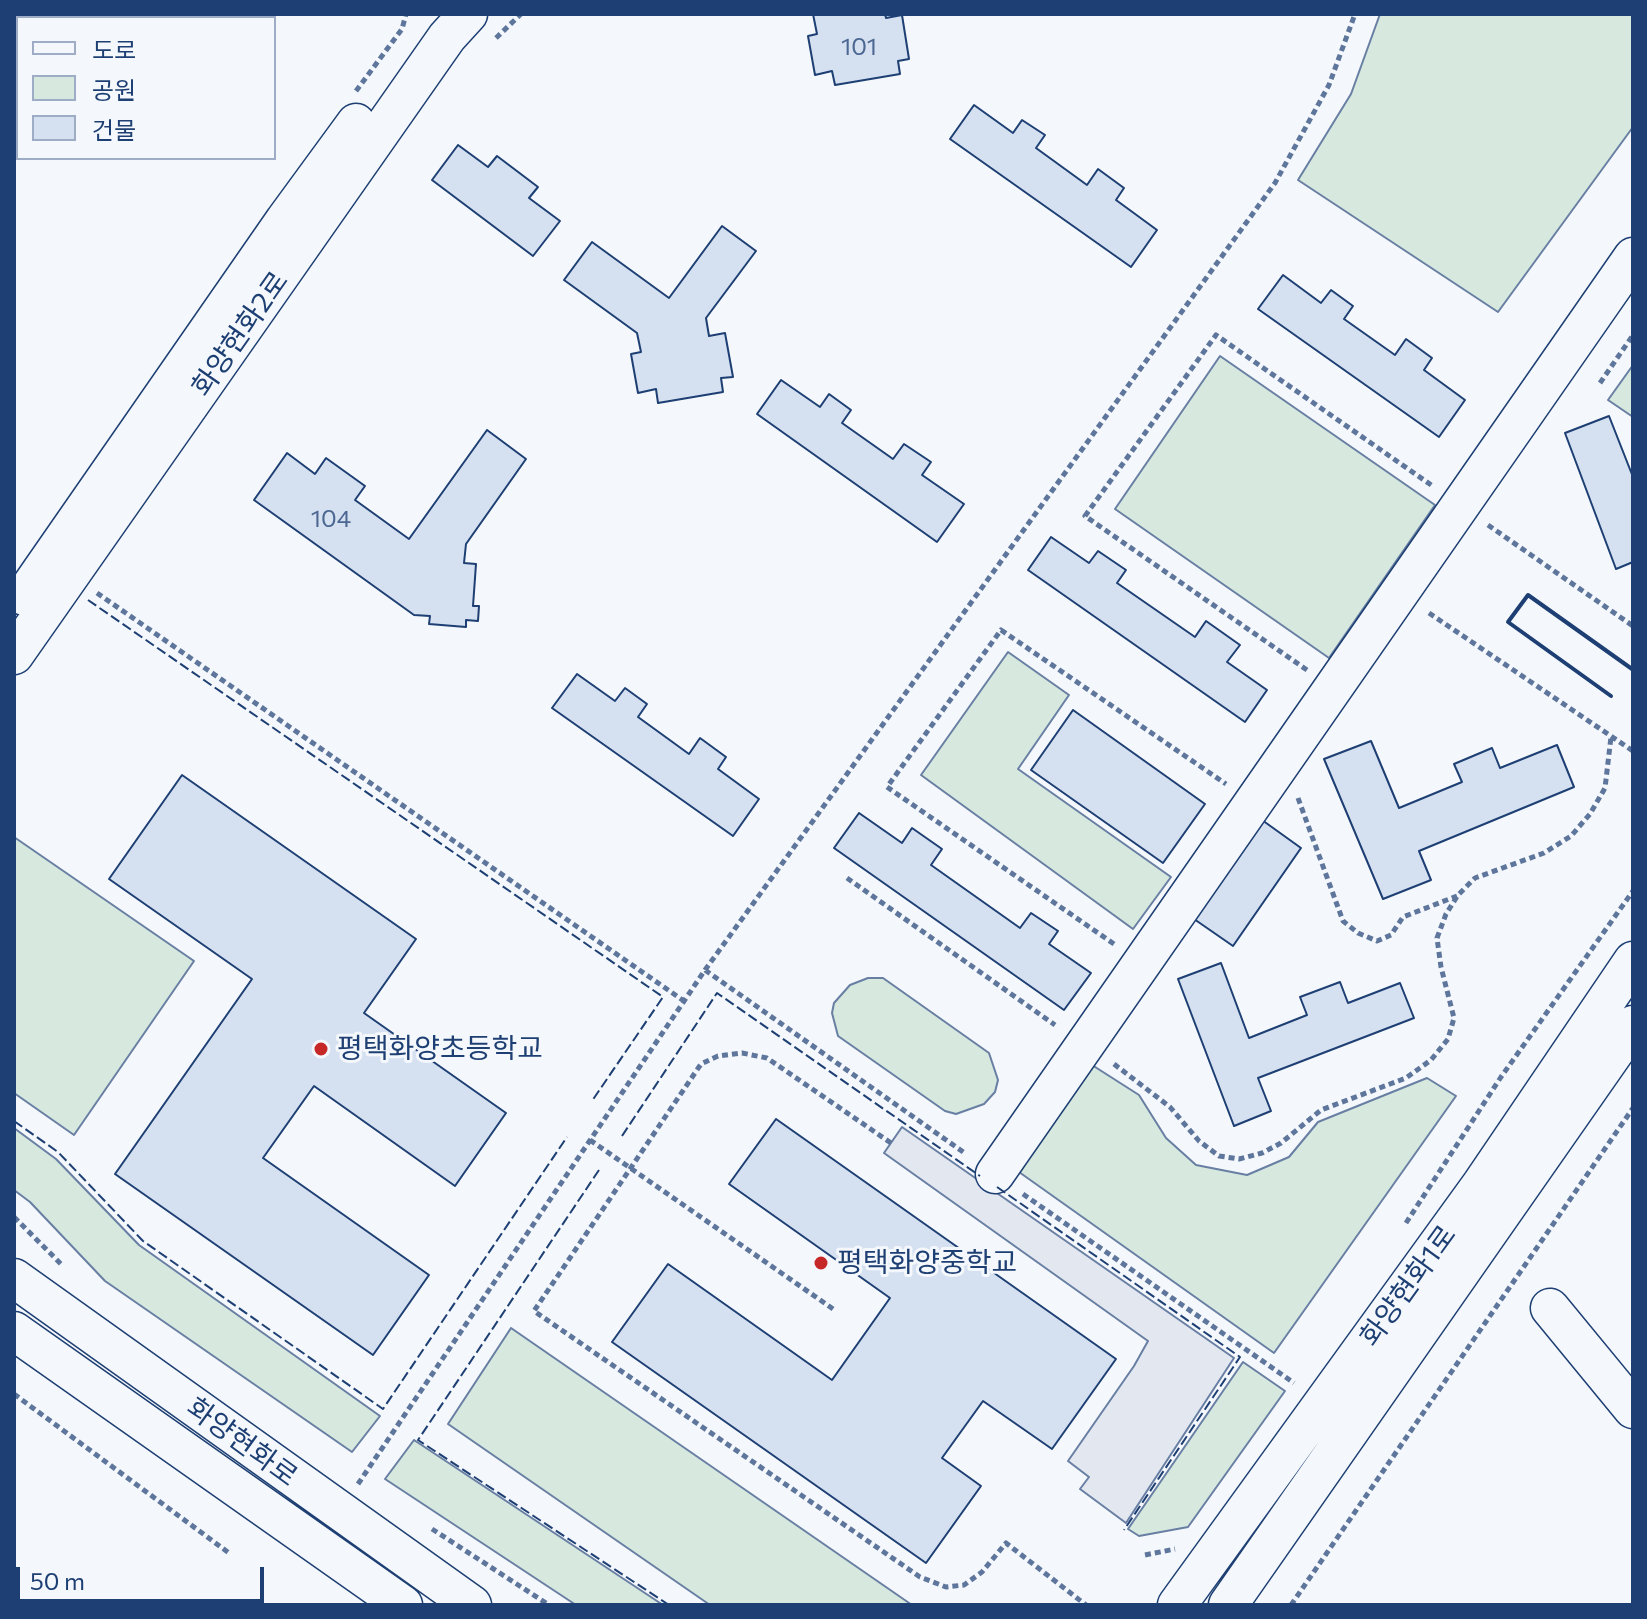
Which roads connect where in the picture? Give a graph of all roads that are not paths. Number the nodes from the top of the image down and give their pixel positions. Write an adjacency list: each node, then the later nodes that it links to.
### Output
1 (436, 14): 4 (street, 화양현화2로)
2 (468, 14): 5 (street, 화양현화2로)
3 (1633, 257): 8 (street)
4 (14, 610)
5 (14, 655)
6 (1633, 961): 15 (street, 화양현화1로)
7 (1633, 1025): 16 (street, 화양현화1로)
8 (995, 1174)
9 (14, 1278): 14 (street, 화양현화로)
10 (1550, 1308): 12 (street)
11 (14, 1331): 13 (street)
12 (1633, 1409)
13 (403, 1605)
14 (472, 1605)
15 (1177, 1605)
16 (1228, 1605)

